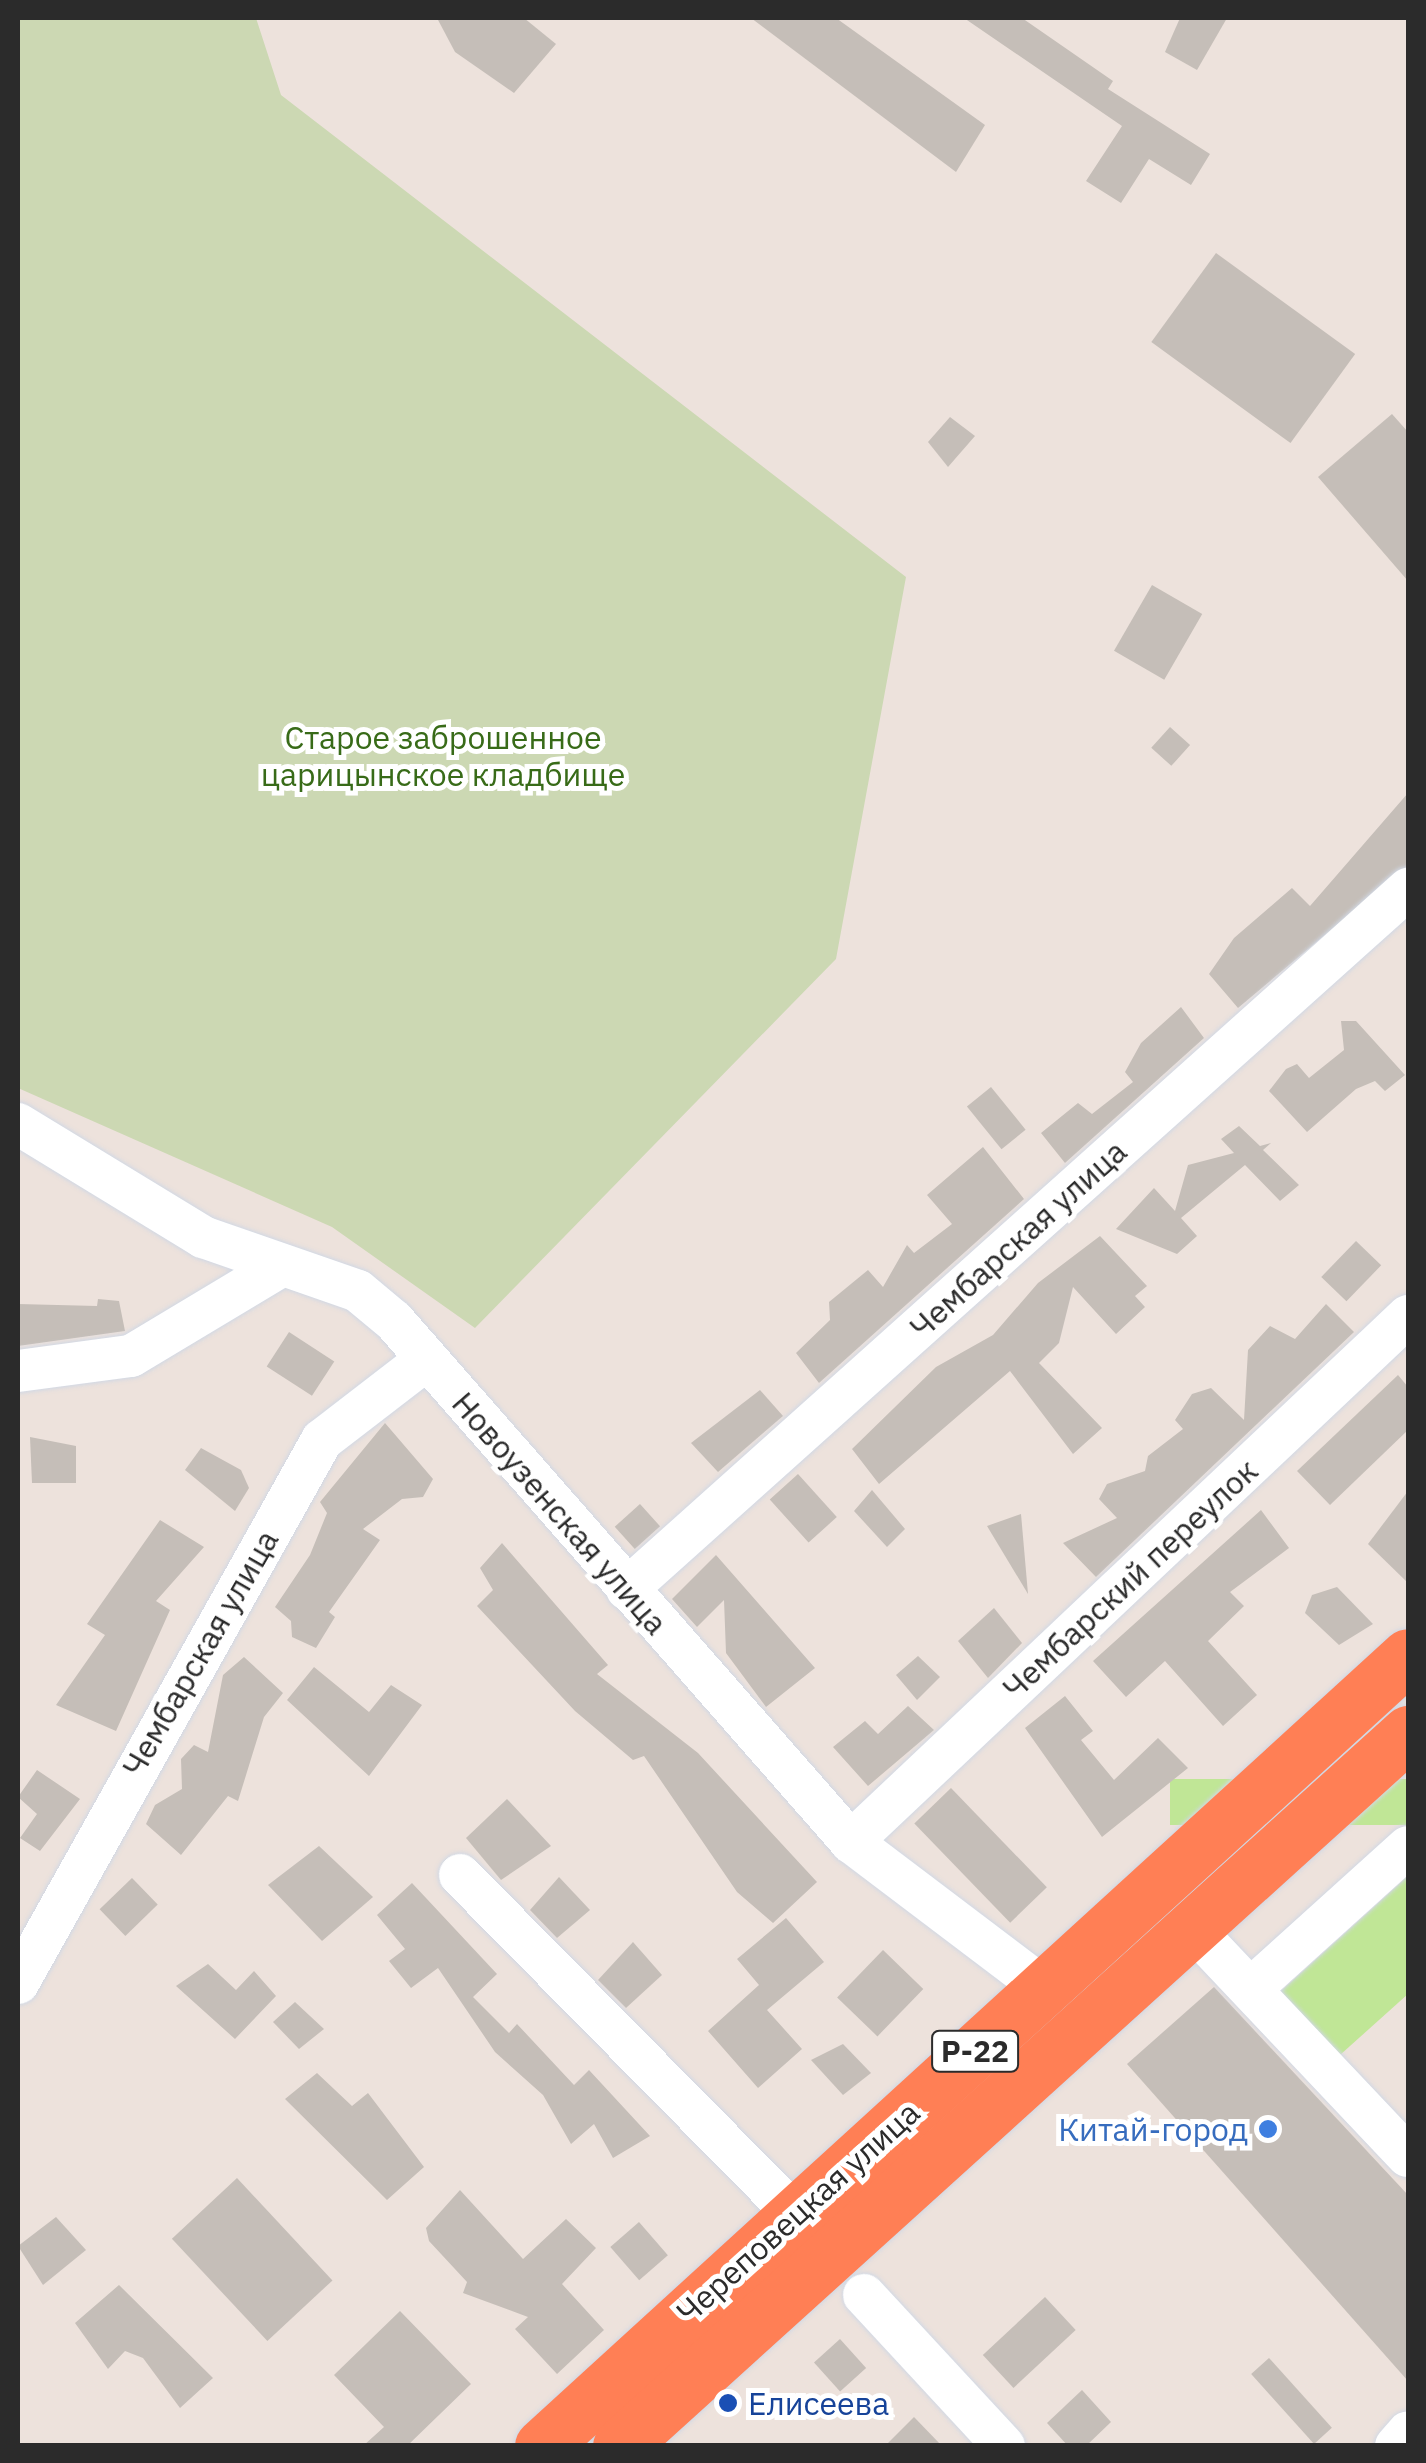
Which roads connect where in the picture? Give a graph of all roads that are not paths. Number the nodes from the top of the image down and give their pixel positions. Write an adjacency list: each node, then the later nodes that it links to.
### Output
1 (1408, 889): 7 (street, Чембарская улица)
2 (18, 1124): 3 (street, Новоузенская улица)
3 (279, 1266): 5 (street, Новоузенская улица); 6 (street)
4 (1408, 1316): 10 (street, Чембарский переулок)
5 (426, 1360): 7 (street, Новоузенская улица); 14 (street, Чембарская улица)
6 (18, 1371)
7 (627, 1589): 10 (street, Новоузенская улица)
8 (1408, 1656): 16 (highway, Череповецкая улица / Р-22)
9 (1408, 1733): 13 (highway, Череповецкая улица / Р-22)
10 (850, 1842): 16 (street, Новоузенская улица)
11 (1408, 1847): 15 (street)
12 (460, 1875): 18 (street)
13 (1194, 1930): 15 (street); 22 (highway, Череповецкая улица / Р-22)
14 (18, 1983)
15 (1254, 1986): 17 (street)
16 (1044, 1988): 18 (highway, Череповецкая улица / Р-22)
17 (1408, 2156)
18 (795, 2215): 21 (highway, Череповецкая улица / Р-22)
19 (864, 2296): 23 (street)
20 (1408, 2432): 24 (street)
21 (542, 2446)
22 (620, 2446)
23 (1004, 2446)
24 (1396, 2446)

